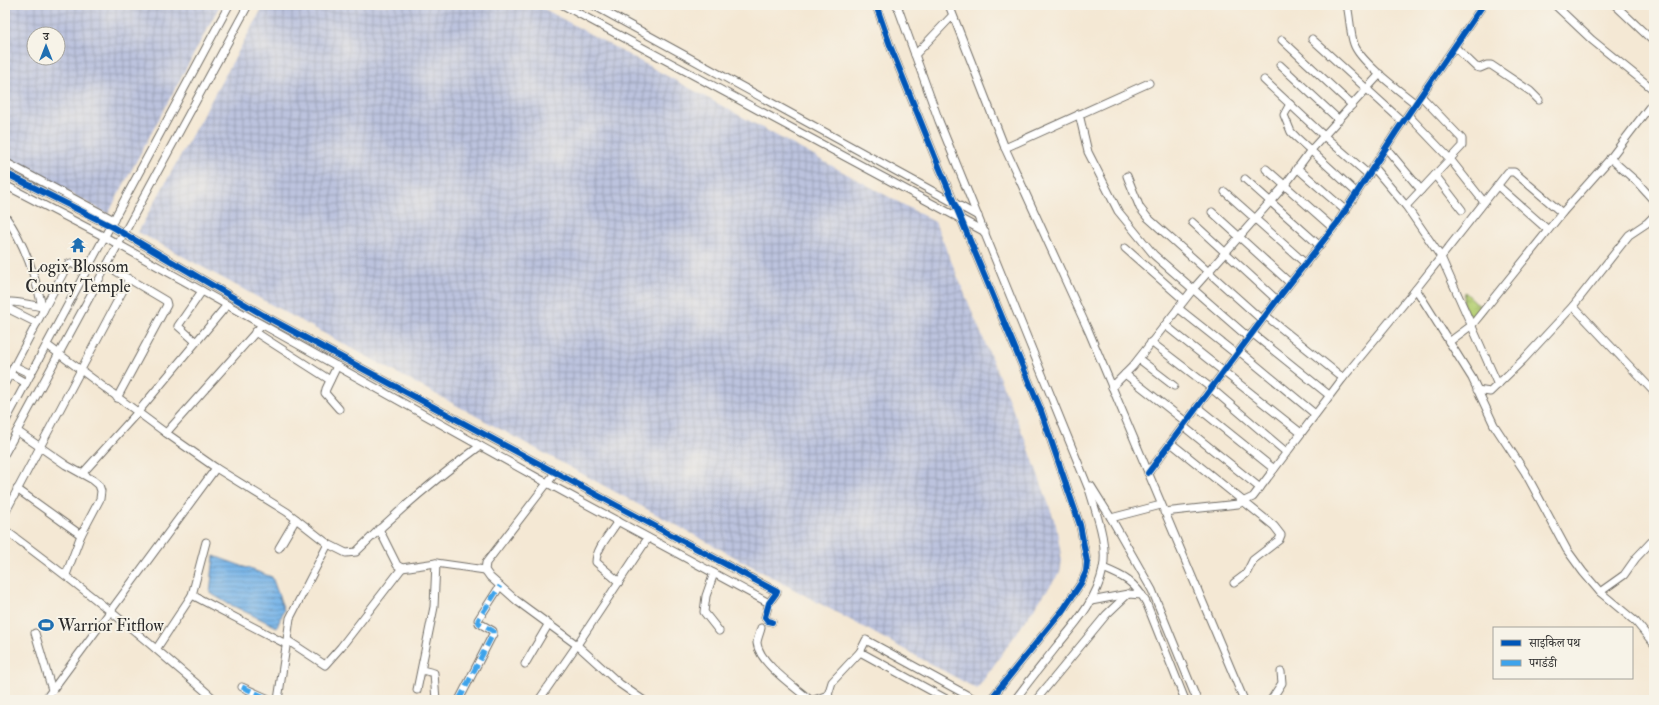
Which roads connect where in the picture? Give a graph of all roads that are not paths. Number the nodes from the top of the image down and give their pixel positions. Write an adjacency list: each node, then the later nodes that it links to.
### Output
1 (229, 5): 70 (street)
2 (248, 5): 74 (street)
3 (564, 5): 67 (street)
4 (593, 5): 58 (street)
5 (876, 5): 58 (street)
6 (897, 5): 17 (street)
7 (949, 5): 12 (street)
8 (1347, 5): 19 (street)
9 (1483, 5): 16 (street)
10 (1556, 5): 23 (street)
11 (1615, 5): 15 (street)
12 (952, 16): 17 (street); 35 (street)
13 (1312, 39): 22 (street)
14 (1282, 40): 29 (street)
15 (1654, 42)
16 (1455, 47): 24 (street); 25 (street)
17 (915, 55): 65 (street)
18 (1280, 65): 32 (street)
19 (1380, 74): 22 (street); 28 (street)
20 (1264, 80): 27 (street)
21 (1149, 83): 30 (street)
22 (1367, 90): 29 (street); 33 (street)
23 (1654, 90)
24 (1421, 96): 28 (street); 39 (street)
25 (1539, 100)
26 (1654, 101): 38 (street)
27 (1290, 104): 34 (street); 37 (street)
28 (1416, 104): 31 (street)
29 (1352, 105): 32 (street)
30 (1079, 114): 35 (street); 88 (street)
31 (1408, 115): 33 (street); 39 (street)
32 (1339, 120): 34 (street)
33 (1403, 122): 36 (street)
34 (1324, 136): 37 (street); 45 (street)
35 (1005, 148): 124 (street)
36 (1386, 148): 42 (street); 52 (street)
37 (1311, 150): 41 (street); 54 (street)
38 (1610, 158): 56 (street); 63 (street)
39 (1450, 159): 46 (street); 57 (street)
40 (5, 162): 70 (street)
41 (1297, 168): 50 (street); 61 (street)
42 (1374, 168): 45 (street); 59 (street)
43 (1266, 169): 50 (street)
44 (5, 173): 70 (street)
45 (1369, 175): 54 (street)
46 (1435, 175): 52 (street); 60 (street)
47 (1127, 176): 85 (street)
48 (1245, 178): 55 (street)
49 (5, 185): 75 (street)
50 (1285, 185): 55 (street); 71 (street)
51 (1498, 186): 57 (street); 63 (street); 72 (street)
52 (1421, 190): 59 (street)
53 (1225, 192): 68 (street)
54 (1357, 193): 61 (street)
55 (1270, 201): 68 (street); 78 (street)
56 (1654, 201)
57 (1484, 202): 81 (street)
58 (954, 203): 65 (street); 67 (street)
59 (1406, 206): 81 (street)
60 (1462, 210)
61 (1346, 211): 71 (street)
62 (1212, 212): 76 (street)
63 (1562, 213): 72 (street)
64 (5, 216): 96 (street)
65 (978, 216): 73 (street)
66 (1654, 216): 94 (street)
67 (961, 219): 73 (street); 213 (street)
68 (1255, 219): 76 (street); 82 (street)
69 (1192, 222): 80 (street)
70 (112, 223): 74 (street); 75 (street)
71 (1333, 228): 78 (street)
72 (1548, 230): 101 (street)
73 (985, 232): 149 (street)
74 (124, 234): 77 (street); 146 (street)
75 (105, 237): 77 (street); 84 (street)
76 (1240, 237): 80 (street); 87 (street)
77 (118, 245): 83 (street); 90 (street)
78 (1320, 246): 82 (street)
79 (1125, 248): 91 (street)
80 (1225, 254): 85 (street); 92 (street)
81 (1441, 257): 89 (street); 101 (street)
82 (1306, 264): 87 (street)
83 (107, 266): 86 (street); 109 (street)
84 (86, 271): 96 (street); 107 (street)
85 (1208, 272): 88 (street); 97 (street)
86 (129, 279): 113 (street); 129 (street)
87 (1290, 283): 92 (street)
88 (1194, 288): 91 (street); 103 (street)
89 (1416, 289): 106 (street); 118 (street)
90 (202, 291): 93 (street); 104 (street)
91 (1184, 300): 95 (street)
92 (1277, 300): 97 (street)
93 (227, 305): 99 (street); 104 (street)
94 (1573, 306): 122 (street); 127 (street)
95 (1178, 308): 100 (street); 108 (street)
96 (43, 309): 98 (street); 98 (street)
97 (1264, 318): 103 (street); 118 (street)
98 (37, 324): 111 (street)
99 (262, 325): 102 (street); 112 (street)
100 (1165, 325): 105 (street); 114 (street)
101 (1472, 325): 106 (street); 122 (street)
102 (255, 332): 119 (street); 137 (street)
103 (1250, 335): 108 (street); 128 (street)
104 (196, 342): 132 (street)
105 (1151, 342): 110 (street); 125 (street)
106 (1449, 342): 126 (street)
107 (47, 345): 109 (street); 116 (street)
108 (1237, 353): 114 (street); 133 (street)
109 (60, 354): 113 (street); 136 (street)
110 (1138, 358): 117 (street); 123 (street)
111 (14, 366): 115 (street); 116 (street)
112 (337, 366): 119 (street); 140 (street)
113 (81, 371): 129 (street); 141 (street)
114 (1224, 371): 125 (street); 138 (street)
115 (10, 374): 120 (street); 121 (street)
116 (31, 374): 121 (street)
117 (1125, 374): 124 (street); 135 (street)
118 (1343, 378): 128 (street)
119 (330, 380): 131 (street)
120 (5, 383)
121 (26, 383): 134 (street)
122 (1498, 385): 126 (street)
123 (1174, 386)
124 (1112, 387): 147 (street)
125 (1211, 388): 130 (street); 142 (street)
126 (1477, 390): 177 (street)
127 (1654, 392)
128 (1330, 395): 133 (street)
129 (117, 398): 132 (street)
130 (1197, 407): 135 (street); 145 (street)
131 (339, 409)
132 (137, 413): 137 (street); 148 (street)
133 (1314, 414): 138 (street)
134 (5, 422)
135 (1184, 424): 139 (street); 151 (street)
136 (17, 431): 141 (street); 143 (street)
137 (166, 433): 144 (street)
138 (1301, 433): 142 (street)
139 (1171, 443): 147 (street); 153 (street)
140 (480, 446): 150 (street); 160 (street)
141 (40, 447): 148 (street); 152 (street)
142 (1286, 452): 145 (street)
143 (5, 453)
144 (216, 468): 158 (street); 183 (street)
145 (1274, 469): 151 (street)
146 (555, 473): 150 (street); 182 (street)
147 (1148, 473): 154 (street)
148 (82, 474): 162 (street)
149 (1083, 475): 157 (street); 170 (street)
150 (547, 482): 159 (street); 171 (street)
151 (1260, 488): 153 (street)
152 (17, 489): 156 (street); 162 (street)
153 (1244, 502): 155 (street); 175 (street)
154 (1161, 505): 155 (street); 157 (street)
155 (1164, 512): 218 (street)
156 (5, 513)
157 (1111, 518): 217 (street)
158 (296, 519): 166 (street); 167 (street)
159 (618, 521): 163 (street); 174 (street)
160 (379, 529): 166 (street); 169 (street)
161 (5, 530): 173 (street)
162 (81, 535): 173 (street)
163 (648, 538): 172 (street); 174 (street)
164 (1654, 539): 177 (street)
165 (206, 542): 180 (street)
166 (328, 544): 189 (street)
167 (279, 548)
168 (436, 563): 169 (street); 171 (street); 195 (street)
169 (402, 568): 189 (street)
170 (1103, 568): 179 (street); 181 (street)
171 (485, 570): 176 (street)
172 (714, 573): 182 (street); 187 (street)
173 (66, 575): 183 (street)
174 (619, 582): 191 (street)
175 (1234, 583)
176 (500, 586): 185 (street); 207 (street)
177 (1600, 592): 190 (street)
178 (1128, 594): 179 (street); 181 (street); 215 (street)
179 (1142, 594): 216 (street)
180 (192, 595): 189 (street); 192 (street)
181 (1091, 601): 214 (street)
182 (769, 603): 184 (street)
183 (111, 612): 192 (street); 198 (street)
184 (772, 622)
185 (548, 625): 191 (street); 194 (street)
186 (761, 628): 210 (street)
187 (719, 631)
188 (35, 633): 198 (street)
189 (287, 642): 205 (street)
190 (1654, 644)
191 (578, 646): 208 (street); 209 (street)
192 (156, 648): 203 (street)
193 (860, 652): 200 (street); 201 (street); 212 (street)
194 (525, 664)
195 (422, 670): 199 (street); 206 (street)
196 (1281, 672): 219 (street)
197 (242, 687): 204 (street)
198 (52, 690): 202 (street)
199 (417, 690)
200 (829, 698): 211 (street)
201 (945, 699)
202 (44, 700)
203 (215, 700)
204 (271, 700)
205 (278, 700)
206 (436, 700)
207 (459, 700)
208 (540, 700)
209 (643, 700)
210 (810, 700)
211 (814, 700)
212 (976, 700)
213 (990, 700)
214 (1014, 700)
215 (1036, 700)
216 (1185, 700)
217 (1197, 700)
218 (1244, 700)
219 (1271, 700)

